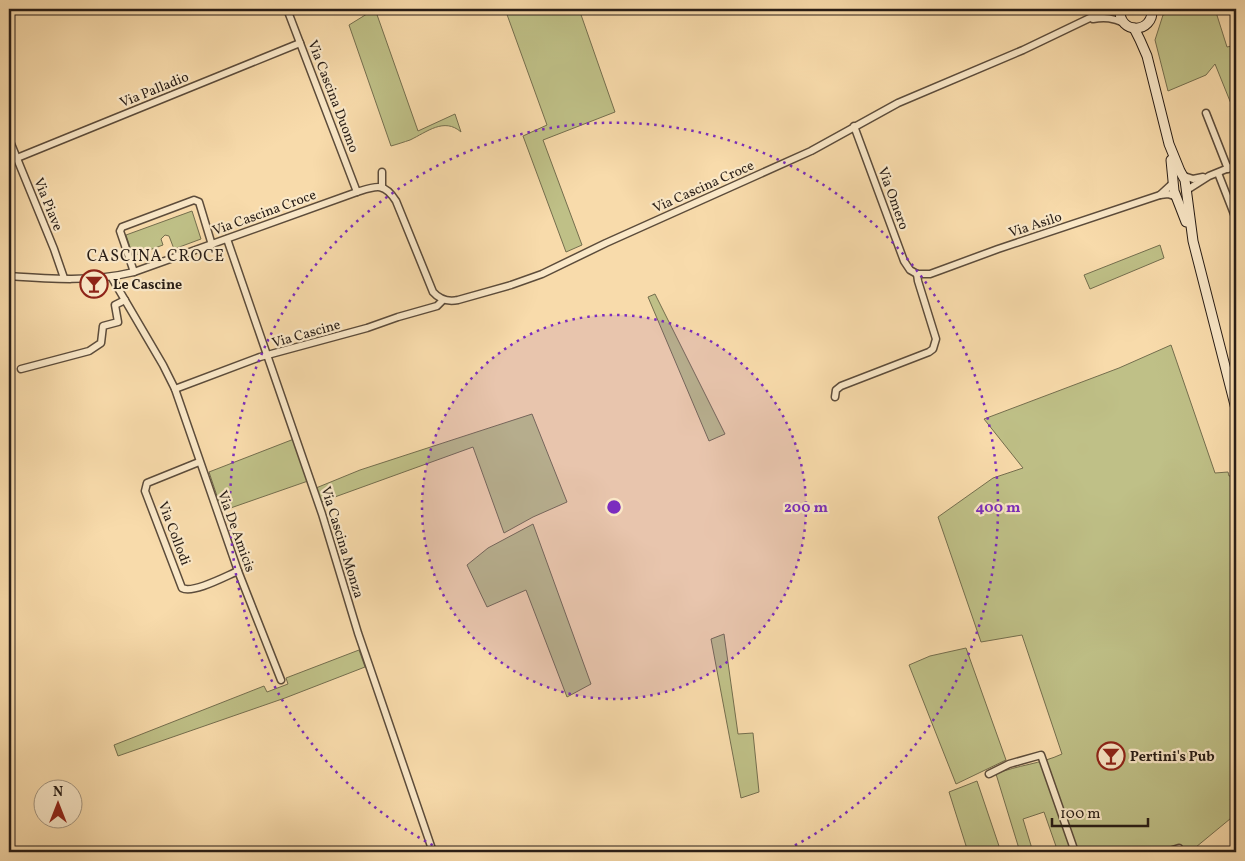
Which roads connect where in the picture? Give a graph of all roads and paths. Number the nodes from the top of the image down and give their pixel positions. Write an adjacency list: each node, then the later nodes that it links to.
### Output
1 (287, 9): 9 (street, Via Cascina Duomo)
2 (1115, 9): 5 (street, Via Cascina Croce)
3 (1120, 9): 6 (street)
4 (1153, 10): 7 (street)
5 (1087, 20): 6 (street, Via Cascina Croce); 12 (street, Via Cascina Croce)
6 (1124, 22): 8 (street)
7 (1145, 25): 8 (street); 10 (street)
8 (1134, 28): 10 (street)
9 (300, 43): 15 (street, Via Palladio); 25 (street, Via Cascina Duomo)
10 (1146, 56): 14 (street)
11 (1206, 113): 17 (street)
12 (854, 126): 33 (street, Via Omero); 38 (street, Via Cascina Croce)
13 (9, 139): 15 (street, Via Piave)
14 (1169, 144): 20 (street); 22 (street)
15 (17, 158): 35 (street, Via Piave)
16 (1236, 165): 17 (street)
17 (1228, 169): 19 (street)
18 (382, 172): 23 (street)
19 (1218, 173): 21 (street); 28 (street)
20 (1184, 176): 21 (street); 24 (street)
21 (1210, 176): 24 (street)
22 (1173, 183): 26 (street, Via Asilo); 27 (street)
23 (382, 187): 25 (street, Via Cascina Croce); 38 (street)
24 (1187, 190): 30 (street)
25 (357, 192): 29 (street, Via Cascina Croce)
26 (1160, 195): 27 (street, Via Asilo); 33 (street, Via Asilo)
27 (1177, 197): 30 (street)
28 (1236, 219)
29 (227, 239): 31 (street, Via Cascina Croce); 39 (street, Via Cascina Monza)
30 (1193, 240): 43 (street)
31 (212, 245): 32 (street, Via Cascina Croce); 32 (street)
32 (134, 272): 36 (street, Via Cascina Croce)
33 (917, 274): 42 (street)
34 (9, 276): 35 (street, Via Cascina Croce)
35 (64, 278): 36 (street, Via Cascina Croce)
36 (112, 278): 37 (street, Via De Amicis)
37 (125, 300): 40 (street); 41 (street, Via De Amicis)
38 (443, 300): 39 (street, Via Cascine)
39 (268, 356): 41 (street, Via Cascine); 48 (street, Via Cascina Monza)
40 (21, 369)
41 (175, 390): 44 (street, Via De Amicis)
42 (835, 397)
43 (1236, 409)
44 (199, 462): 45 (street, Via De Amicis); 45 (street, Via Collodi)
45 (238, 571): 46 (street, Via De Amicis)
46 (280, 680)
47 (989, 774): 49 (street)
48 (433, 852)
49 (1076, 852)
50 (1166, 852): 51 (street)
51 (1180, 852)

